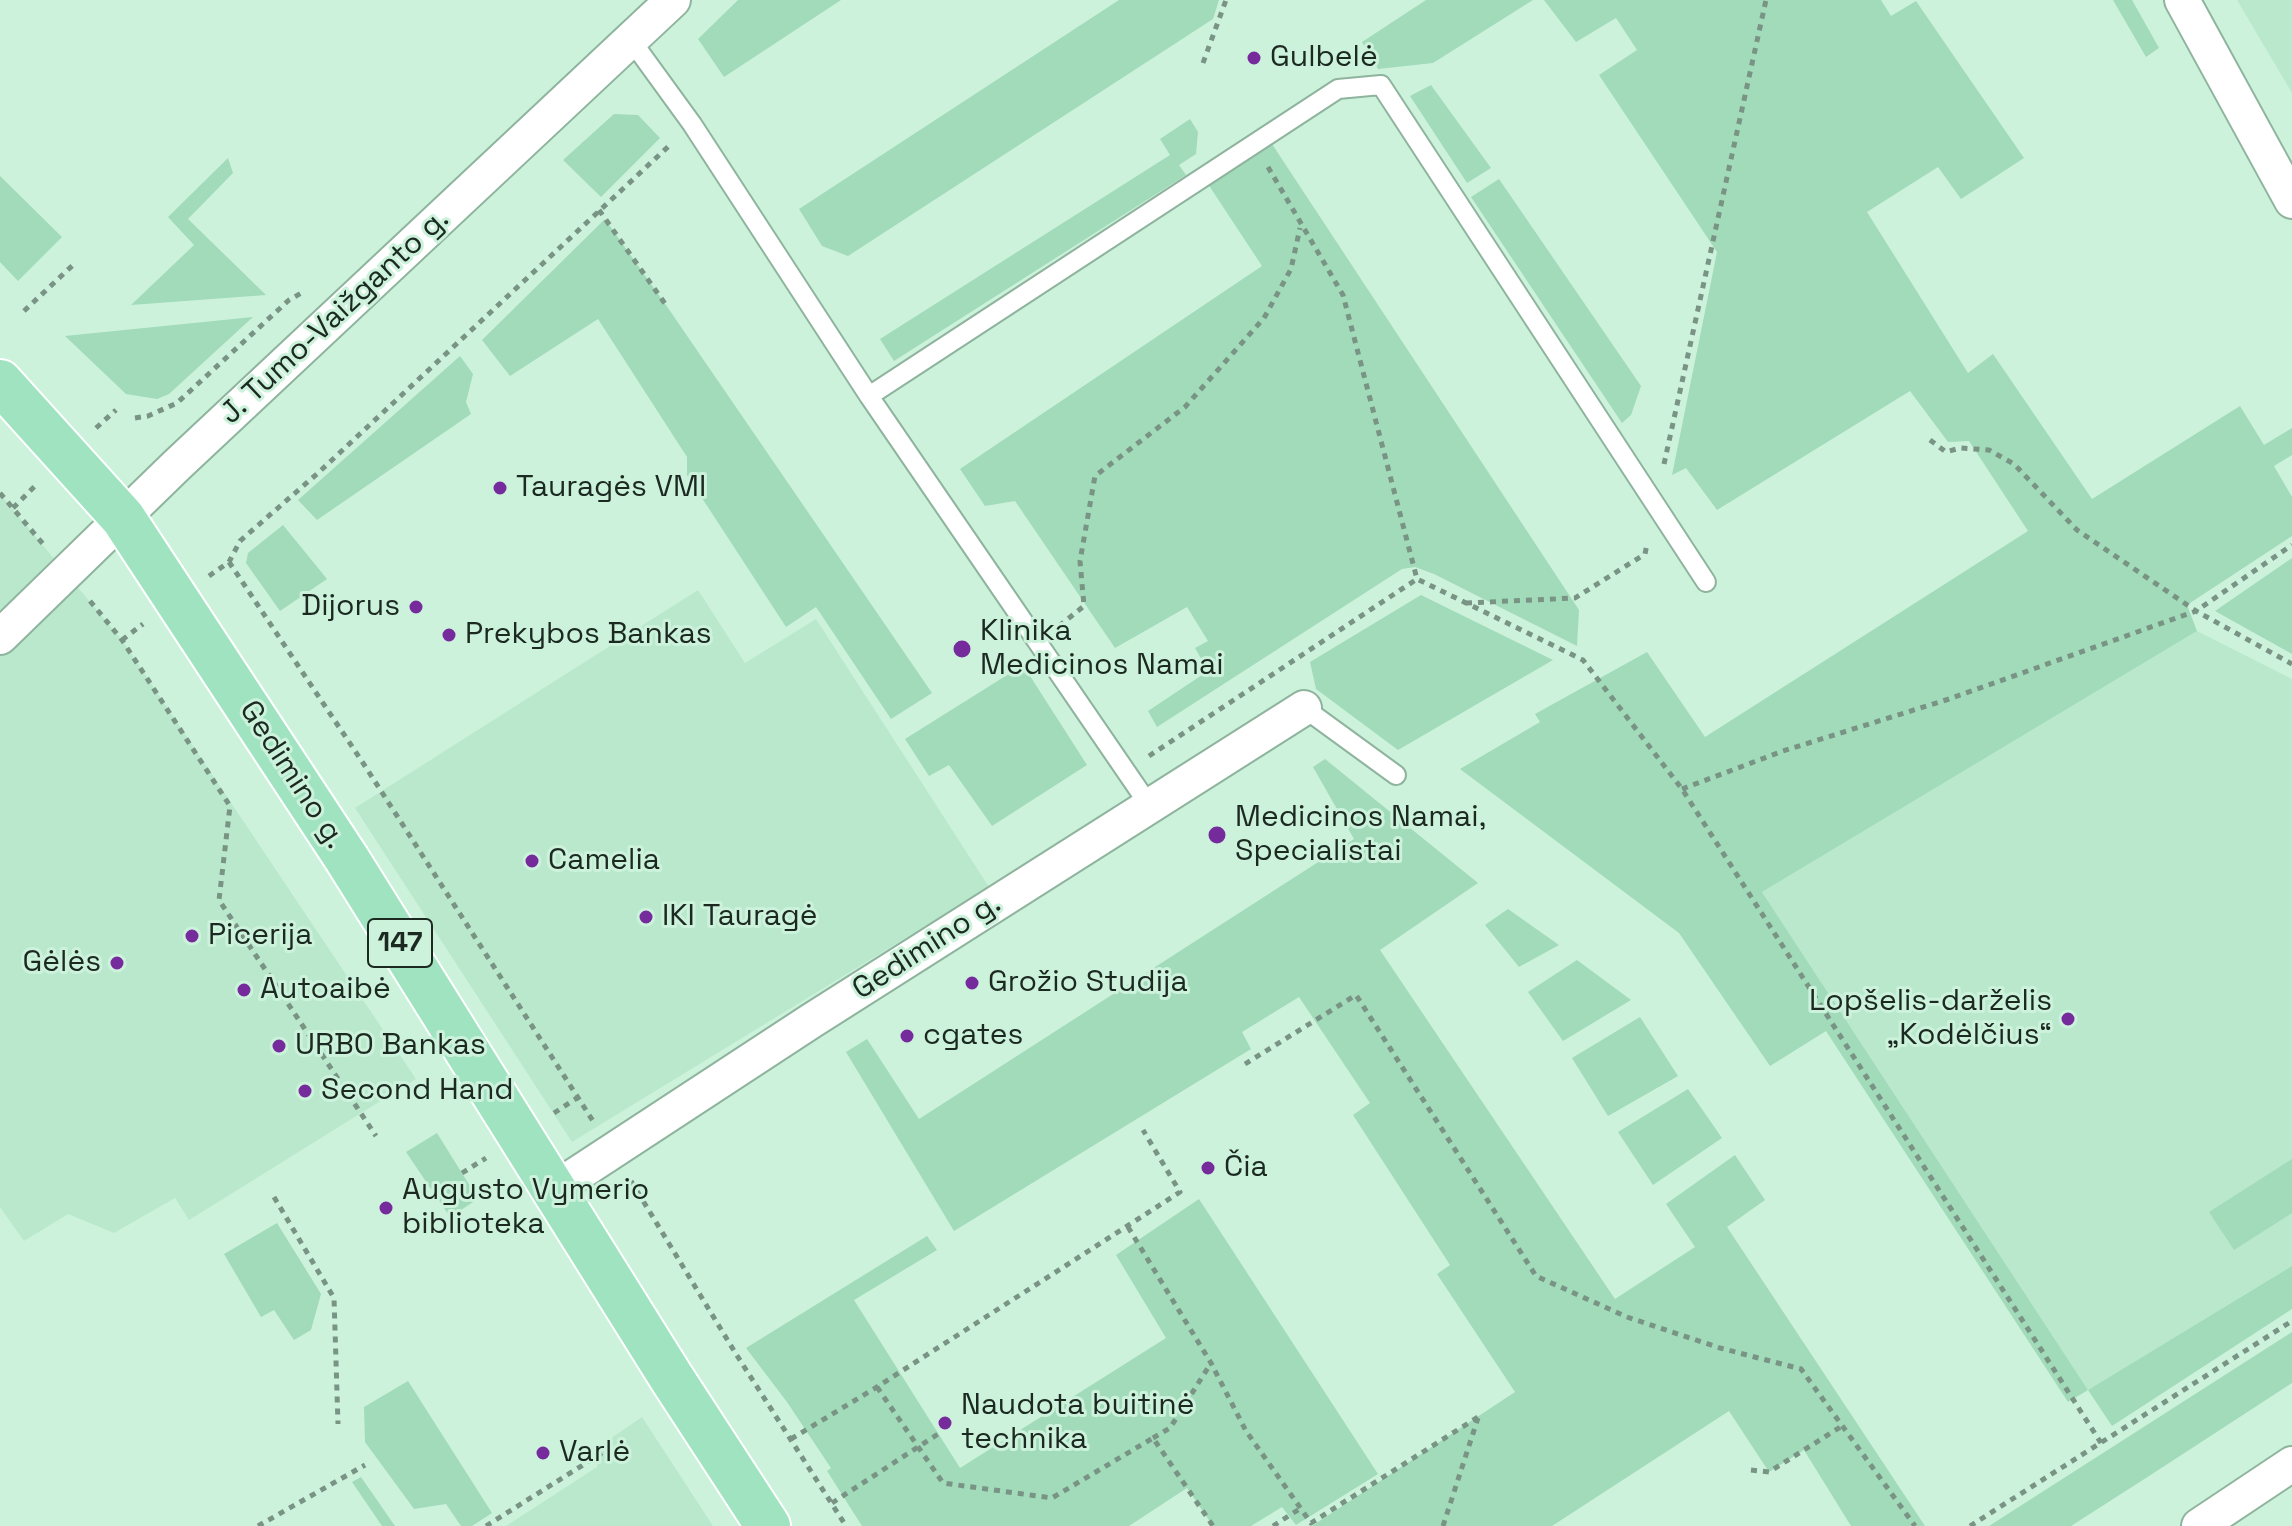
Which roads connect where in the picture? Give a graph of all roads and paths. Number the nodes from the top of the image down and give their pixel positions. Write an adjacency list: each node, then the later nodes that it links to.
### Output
1 (673, 0): 5 (street, J. Tumo-Vaižganto g.)
2 (1226, 0): 6 (path)
3 (1766, 0): 19 (path)
4 (2182, 0): 9 (street)
5 (631, 40): 7 (lane); 20 (street, J. Tumo-Vaižganto g.)
6 (1203, 63)
7 (692, 124): 10 (path); 16 (lane)
8 (1254, 142): 11 (path); 16 (lane); 19 (lane)
9 (2292, 201)
10 (599, 210): 13 (path); 36 (path)
11 (1301, 226): 24 (path); 27 (path)
12 (73, 265): 14 (path)
13 (668, 308)
14 (24, 311)
15 (0, 382): 20 (main road, Gedimino g. / 147)
16 (869, 396): 27 (lane)
17 (1930, 440): 25 (path)
18 (0, 493): 22 (path)
19 (1655, 504): 23 (lane); 24 (path)
20 (123, 518): 22 (street, J. Tumo-Vaižganto g.); 37 (main road, Gedimino g. / 147)
21 (2292, 545): 25 (path)
22 (66, 572): 26 (street, J. Tumo-Vaižganto g.); 35 (path)
23 (1706, 582)
24 (1464, 603): 31 (path)
25 (2196, 611): 28 (path); 31 (path)
26 (0, 637)
27 (1040, 642): 32 (lane)
28 (2292, 664)
29 (1304, 708): 30 (lane); 32 (street, Gedimino g.)
30 (1396, 775)
31 (1682, 789): 48 (path)
32 (1149, 805): 36 (street, Gedimino g.)
33 (1245, 1064): 44 (path)
34 (1143, 1130): 39 (path)
35 (376, 1136)
36 (613, 1152): 37 (street, Gedimino g.); 47 (path)
37 (553, 1190): 59 (main road, Gedimino g. / 147)
38 (274, 1197): 43 (path)
39 (1128, 1227): 41 (path); 42 (path)
40 (2292, 1321): 48 (path)
41 (1211, 1363): 46 (path); 55 (path)
42 (877, 1387): 47 (path); 49 (path)
43 (338, 1424)
44 (1842, 1426): 53 (path); 64 (path)
45 (938, 1434): 49 (path)
46 (1153, 1438): 49 (path); 61 (path)
47 (791, 1439): 54 (path)
48 (2101, 1443): 65 (path)
49 (919, 1447): 54 (path)
50 (602, 1453): 58 (path)
51 (2292, 1464): 66 (street)
52 (365, 1465): 57 (path)
53 (1751, 1470)
54 (832, 1503): 60 (path)
55 (1301, 1508): 56 (path); 62 (path)
56 (1313, 1524): 63 (path)
57 (258, 1526)
58 (486, 1526)
59 (768, 1526)
60 (846, 1526)
61 (1213, 1526)
62 (1273, 1526)
63 (1443, 1526)
64 (1915, 1526)
65 (1970, 1526)
66 (2199, 1526)

